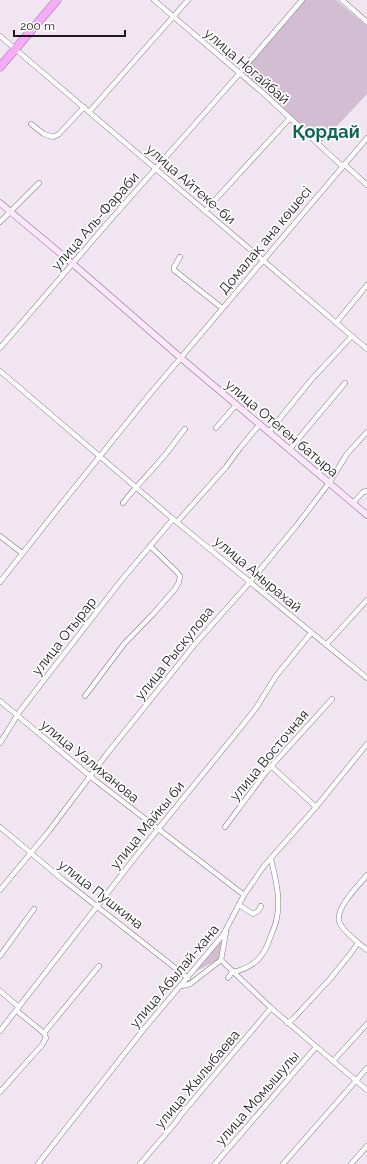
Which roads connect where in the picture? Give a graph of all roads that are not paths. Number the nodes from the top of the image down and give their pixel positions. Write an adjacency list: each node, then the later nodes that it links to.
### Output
1 (57, 0): 9 (highway)
2 (154, 0): 6 (street, улица Ногайбай)
3 (188, 0): 6 (street)
4 (302, 0): 11 (street, улица Аль-Фараби)
5 (342, 0): 7 (street)
6 (173, 16): 11 (street, улица Ногайбай); 13 (street)
7 (367, 22)
8 (0, 36): 9 (street, улица Айтеке-би)
9 (15, 49): 10 (highway); 12 (street, улица Айтеке-би)
10 (0, 67)
11 (240, 74): 14 (street, улица Ногайбай); 18 (street, улица Аль-Фараби)
12 (84, 107): 13 (street, улица Айтеке-би); 15 (street)
13 (90, 112): 18 (street, улица Айтеке-би)
14 (290, 118): 17 (street, улица Ногайбай); 22 (street)
15 (31, 124)
16 (367, 138): 17 (street, Домалақ ана көшесі)
17 (343, 165): 20 (street, улица Ногайбай); 26 (street, Домалақ ана көшесі)
18 (155, 169): 22 (street, улица Айтеке-би); 27 (street, улица Аль-Фараби)
19 (39, 183): 23 (street)
20 (367, 185)
21 (0, 203): 23 (main road, улица Отеген батыра)
22 (205, 211): 26 (street, улица Айтеке-би)
23 (10, 212): 24 (street); 27 (main road, улица Отеген батыра)
24 (0, 222)
25 (180, 257): 29 (street)
26 (263, 260): 29 (street, Домалақ ана көшесі); 30 (street, улица Айтеке-би)
27 (73, 264): 32 (street, улица Аль-Фараби); 34 (main road, улица Отеген батыра)
28 (367, 284): 30 (street)
29 (222, 308): 34 (street, Домалақ ана көшесі)
30 (336, 323): 31 (street, улица Айтеке-би)
31 (352, 336): 33 (street, улица Айтеке-би); 41 (street)
32 (0, 348)
33 (367, 349)
34 (181, 358): 37 (main road, улица Отеген батыра); 44 (street, Домалақ ана көшесі)
35 (0, 371): 44 (street, улица Анырахай)
36 (345, 383): 43 (street)
37 (236, 405): 38 (main road, улица Отеген батыра); 39 (street)
38 (259, 425): 41 (main road, улица Отеген батыра); 51 (street, улица Отырар)
39 (216, 428)
40 (185, 429): 46 (street)
41 (268, 432): 43 (main road, улица Отеген батыра)
42 (367, 432): 45 (street, улица Рыскулова)
43 (289, 450): 45 (main road, улица Отеген батыра)
44 (99, 456): 46 (street, улица Анырахай); 54 (street, Домалақ ана көшесі)
45 (329, 483): 49 (main road, улица Отеген батыра); 56 (street, улица Рыскулова)
46 (135, 487): 48 (street); 51 (street, улица Анырахай)
47 (367, 491): 49 (street)
48 (123, 503)
49 (353, 503): 50 (main road, улица Отеген батыра)
50 (367, 515)
51 (175, 520): 53 (street, улица Отырар); 56 (street, улица Анырахай)
52 (0, 536): 54 (street)
53 (150, 546): 61 (street); 64 (street, улица Отырар)
54 (22, 553): 55 (street, Домалақ ана көшесі)
55 (0, 582)
56 (250, 582): 58 (street, улица Анырахай); 68 (street, улица Рыскулова)
57 (367, 600): 59 (street)
58 (311, 633): 59 (street, улица Анырахай); 72 (street, улица Майкы би)
59 (326, 646): 60 (street, улица Анырахай)
60 (367, 678)
61 (85, 696)
62 (332, 699): 67 (street, улица Восточная)
63 (0, 701): 64 (street, улица Уалиханова)
64 (18, 716): 65 (street, улица Отырар); 68 (street, улица Уалиханова)
65 (0, 743)
66 (367, 744): 69 (street, улица Абылай-хана)
67 (271, 766): 69 (street); 71 (street, улица Восточная)
68 (91, 776): 72 (street, улица Уалиханова); 73 (street, улица Рыскулова)
69 (316, 807): 74 (street, улица Абылай-хана)
70 (0, 827): 73 (street, улица Пушкина)
71 (225, 827)
72 (158, 829): 77 (street, улица Уалиханова); 79 (street, улица Майкы би)
73 (30, 853): 76 (street, улица Рыскулова); 79 (street, улица Пушкина)
74 (271, 859): 77 (street, улица Абылай-хана); 88 (street)
75 (367, 875): 83 (street)
76 (0, 890)
77 (244, 895): 78 (street, улица Абылай-хана)
78 (239, 905): 80 (street); 82 (street, улица Абылай-хана)
79 (98, 906): 89 (street, улица Пушкина); 94 (street, улица Майкы би)
80 (261, 906)
81 (34, 909): 85 (street)
82 (227, 930): 86 (street); 89 (street, улица Абылай-хана)
83 (358, 942): 84 (street); 95 (street)
84 (367, 950)
85 (0, 956)
86 (221, 960): 88 (street); 91 (street)
87 (99, 966): 98 (street)
88 (233, 972): 90 (street); 93 (street)
89 (188, 978): 91 (street, улица Абылай-хана)
90 (228, 978)
91 (181, 986): 106 (street, улица Абылай-хана)
92 (0, 991): 94 (street)
93 (271, 1008): 95 (street); 107 (street, улица Жылыбаева)
94 (18, 1009): 97 (street, улица Майкы би); 98 (street)
95 (287, 1023): 99 (street)
96 (367, 1024): 100 (street)
97 (0, 1031)
98 (44, 1033): 104 (street)
99 (316, 1047): 100 (street); 108 (street, улица Момышулы)
100 (333, 1061): 102 (street)
101 (367, 1068): 102 (street)
102 (356, 1080): 103 (street); 109 (street)
103 (367, 1090)
104 (0, 1092)
105 (367, 1146): 110 (street)
106 (38, 1164)
107 (140, 1164)
108 (215, 1164)
109 (282, 1164)
110 (351, 1164)

